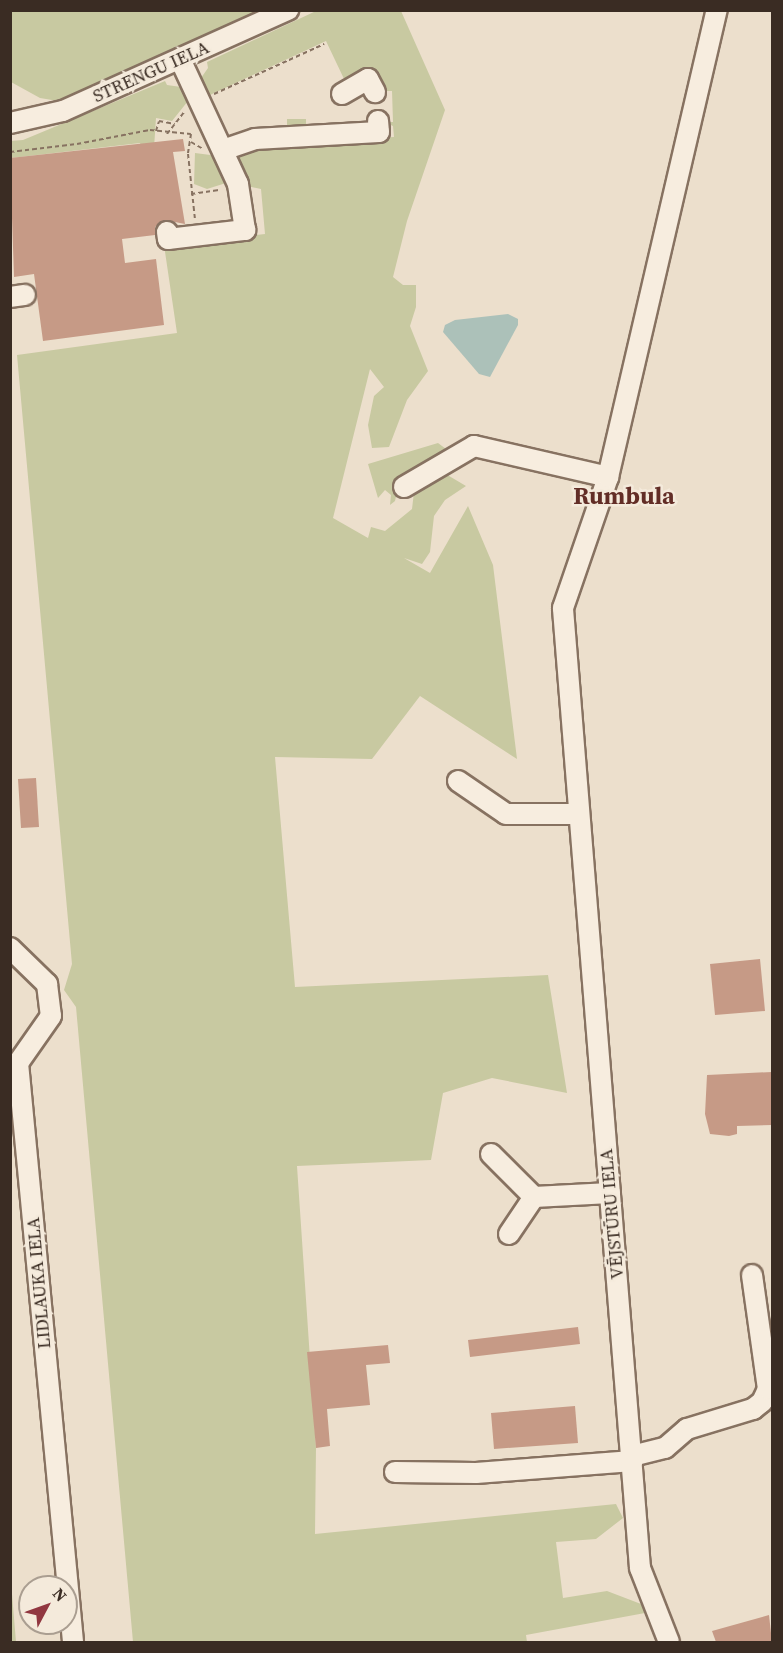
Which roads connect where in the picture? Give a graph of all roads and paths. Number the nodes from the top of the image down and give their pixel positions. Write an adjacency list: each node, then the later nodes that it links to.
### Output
1 (288, 10): 4 (street, STRENGU IELA)
2 (717, 10): 19 (street, VĒJSTŪRU IELA)
3 (324, 44): 7 (path)
4 (180, 59): 7 (street); 9 (street, STRENGU IELA)
5 (375, 92): 6 (street)
6 (342, 94)
7 (199, 99): 10 (path); 13 (street)
8 (378, 121): 13 (street)
9 (10, 123)
10 (175, 124): 11 (path); 12 (path)
11 (156, 131): 12 (path); 14 (path)
12 (167, 134): 16 (path)
13 (223, 150): 15 (street)
14 (10, 152)
15 (238, 184): 16 (path); 18 (street)
16 (191, 194): 18 (path)
17 (167, 232): 18 (street)
18 (197, 235)
19 (608, 477): 20 (street); 22 (street, VĒJSTŪRU IELA)
20 (404, 487)
21 (458, 781): 22 (street)
22 (579, 814): 25 (street, VĒJSTŪRU IELA)
23 (10, 948): 31 (street, LIDLAUKA IELA)
24 (491, 1154): 26 (street)
25 (610, 1192): 26 (street); 29 (street, VĒJSTŪRU IELA)
26 (534, 1197): 27 (street)
27 (509, 1234)
28 (752, 1275): 29 (street)
29 (632, 1459): 30 (street); 32 (street, VĒJSTŪRU IELA)
30 (395, 1472)
31 (73, 1642)
32 (669, 1642)

